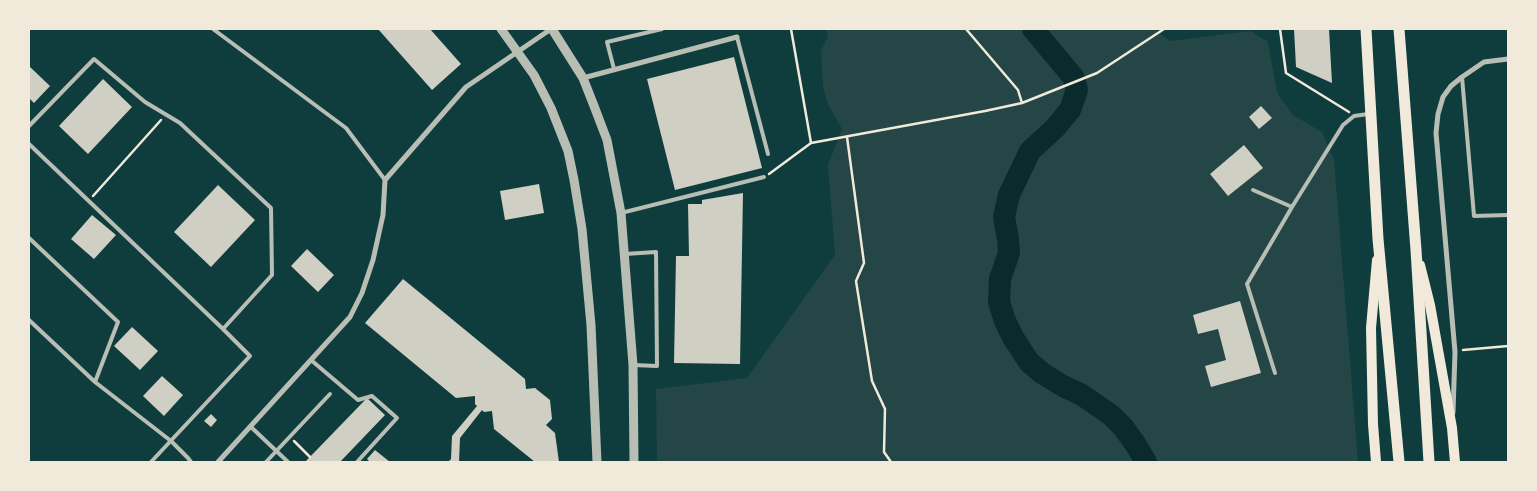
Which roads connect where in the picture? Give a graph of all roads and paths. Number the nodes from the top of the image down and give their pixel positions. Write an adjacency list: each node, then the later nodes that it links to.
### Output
1 (214, 29): 27 (lane)
2 (501, 29): 12 (street)
3 (552, 29): 12 (street); 16 (street)
4 (662, 29): 14 (lane)
5 (791, 29): 23 (path)
6 (966, 29): 17 (path)
7 (1163, 29): 17 (path)
8 (1280, 29): 20 (path)
9 (1366, 29): 19 (main road)
10 (1398, 29): 35 (main road)
11 (737, 37): 14 (street); 25 (lane)
12 (519, 52): 27 (street); 58 (street)
13 (1508, 59): 15 (street)
14 (614, 69): 16 (street)
15 (1462, 77): 32 (lane); 47 (street)
16 (583, 78): 31 (street)
17 (1022, 103): 22 (path)
18 (165, 114): 21 (lane); 29 (path); 38 (lane)
19 (1371, 114): 20 (lane); 34 (main road)
20 (1354, 116): 30 (lane)
21 (29, 126)
22 (847, 137): 23 (path); 60 (path)
23 (811, 143): 26 (path)
24 (29, 144): 29 (lane)
25 (768, 154)
26 (764, 177): 31 (lane)
27 (385, 180): 41 (street)
28 (1253, 190): 30 (lane)
29 (89, 201): 38 (lane)
30 (1292, 207): 43 (lane)
31 (621, 212): 36 (street)
32 (1508, 214)
33 (29, 238): 44 (lane)
34 (1378, 239): 61 (main road); 62 (main road)
35 (1416, 250): 47 (main road); 63 (main road)
36 (625, 254): 42 (street); 42 (lane)
37 (30, 322): 44 (lane)
38 (223, 328): 49 (lane)
39 (1508, 346): 40 (path)
40 (1463, 350)
41 (311, 360): 46 (street); 57 (lane)
42 (633, 365): 59 (street)
43 (1275, 373)
44 (95, 382): 49 (lane)
45 (330, 394): 48 (lane)
46 (251, 426): 50 (lane); 54 (street)
47 (1452, 428): 64 (main road)
48 (290, 436): 50 (lane); 51 (path)
49 (171, 441): 52 (lane); 53 (lane)
50 (276, 451): 55 (lane); 56 (lane)
51 (310, 457)
52 (151, 462)
53 (190, 462)
54 (218, 462)
55 (266, 462)
56 (288, 462)
57 (357, 462)
58 (597, 462)
59 (634, 462)
60 (891, 462)
61 (1376, 462)
62 (1398, 462)
63 (1428, 462)
64 (1456, 462)

